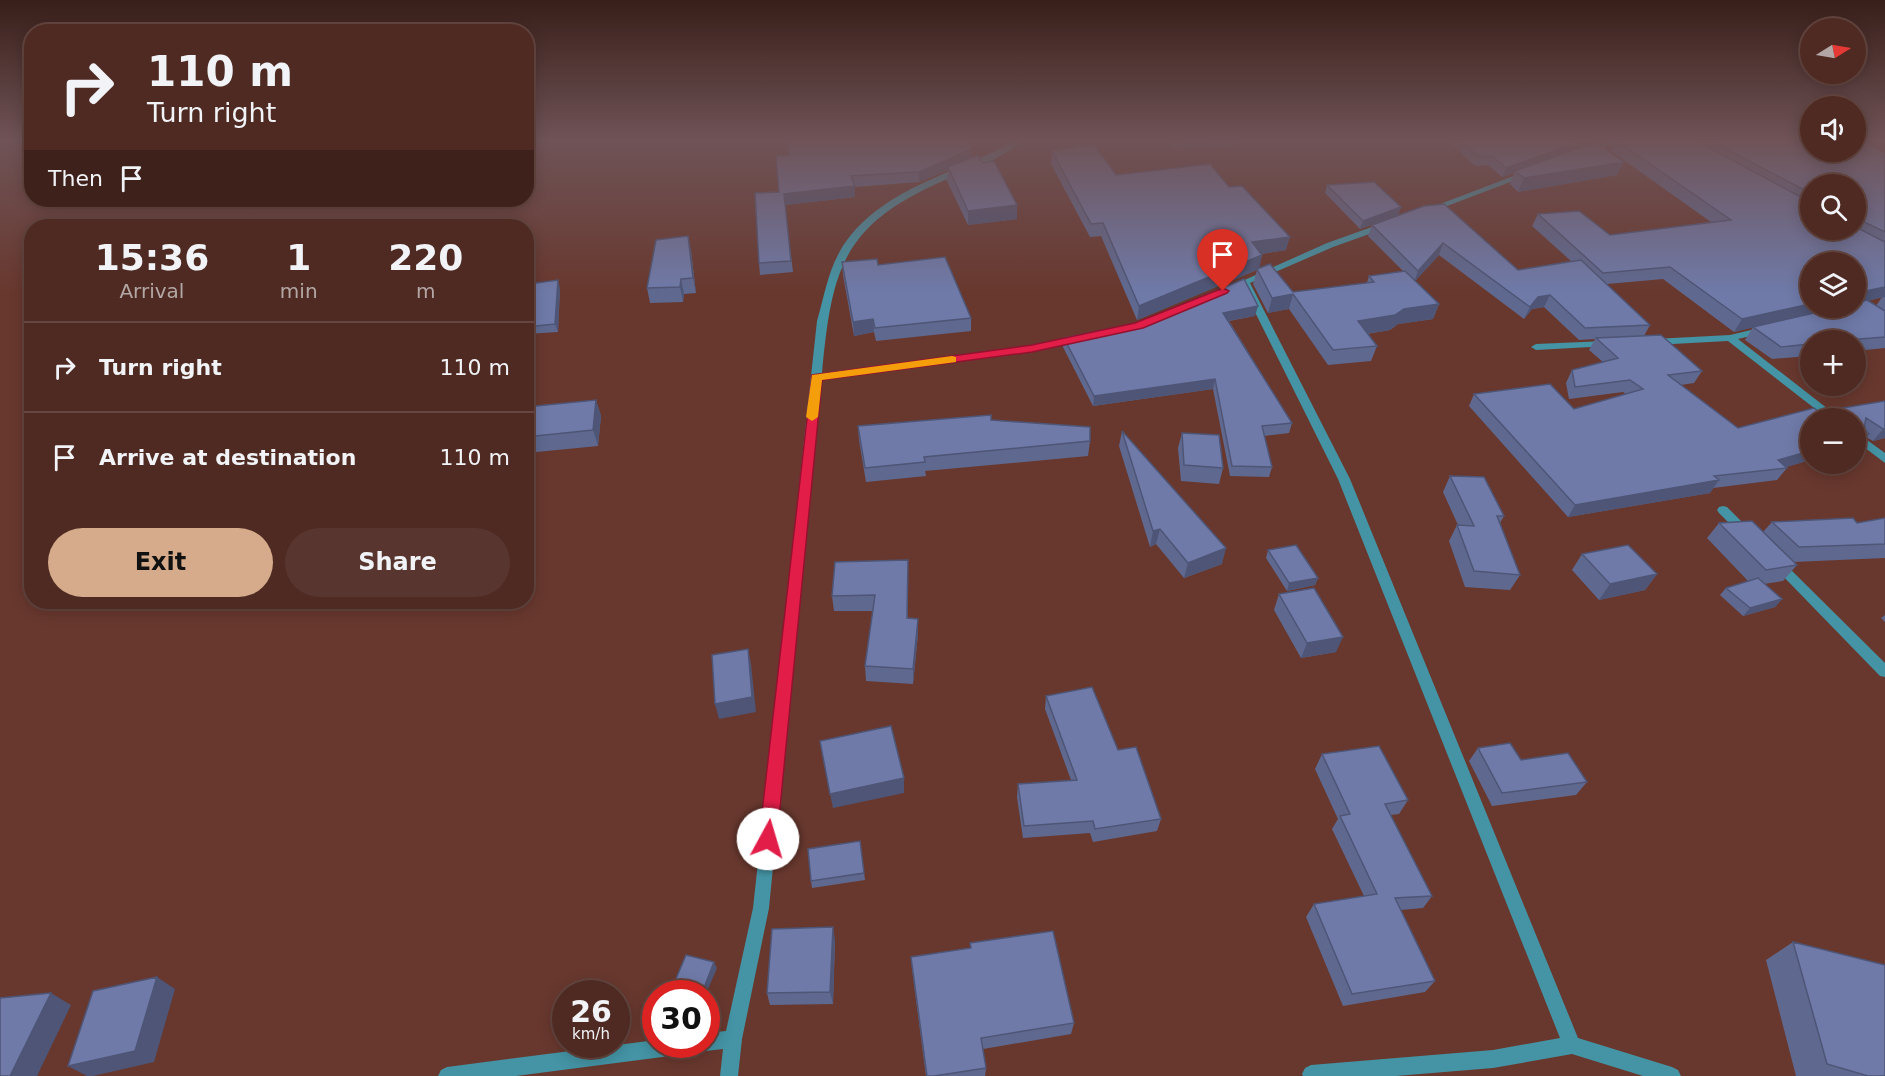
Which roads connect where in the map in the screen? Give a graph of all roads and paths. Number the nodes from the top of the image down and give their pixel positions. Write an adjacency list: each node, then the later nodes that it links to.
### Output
1 (915, 191): 11 (street)
2 (1478, 191): 3 (street)
3 (1418, 213)
4 (1396, 221): 21 (street)
5 (1773, 328): 7 (street)
6 (1085, 337): 11 (street)
7 (1730, 338): 8 (street); 12 (street)
8 (1638, 342)
9 (1616, 344): 10 (street)
10 (1536, 347)
11 (816, 377): 19 (street)
12 (1820, 408)
13 (1866, 444): 14 (street)
14 (1885, 459)
15 (1724, 510): 16 (street)
16 (1756, 543)
17 (1772, 559): 18 (street)
18 (1885, 672)
19 (733, 1039): 20 (street); 25 (street)
20 (720, 1040)
21 (1572, 1044): 23 (street); 26 (street)
22 (642, 1051): 24 (street)
23 (1311, 1074)
24 (447, 1076)
25 (729, 1076)
26 (1672, 1076)

